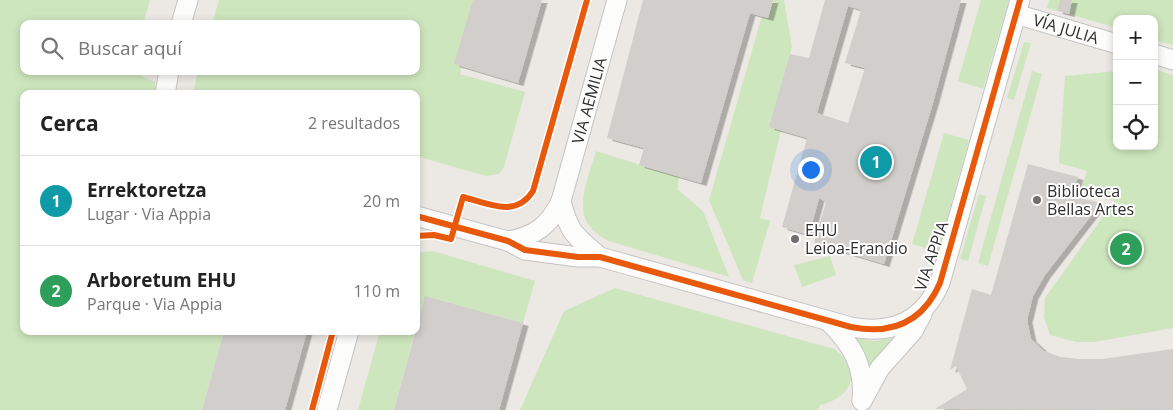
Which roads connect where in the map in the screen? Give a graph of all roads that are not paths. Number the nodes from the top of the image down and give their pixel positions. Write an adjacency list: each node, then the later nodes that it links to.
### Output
1 (188, 0): 4 (street)
2 (617, 0): 10 (street, VIA AEMILIA)
3 (1018, 7): 5 (street, VÍA JULIA); 14 (street, VIA APPIA)
4 (183, 20)
5 (1113, 43)
6 (1158, 55): 7 (street)
7 (1173, 60)
8 (168, 75): 9 (street)
9 (166, 90)
10 (561, 201): 12 (street, VIA AEMILIA); 13 (street, VIA AEMILIA)
11 (420, 217): 12 (street)
12 (508, 241): 13 (street)
13 (600, 257): 15 (street, VIA APPIA)
14 (927, 306): 15 (street, VIA APPIA); 17 (street)
15 (827, 320): 17 (street)
16 (348, 335): 18 (street)
17 (861, 406)
18 (327, 410)

